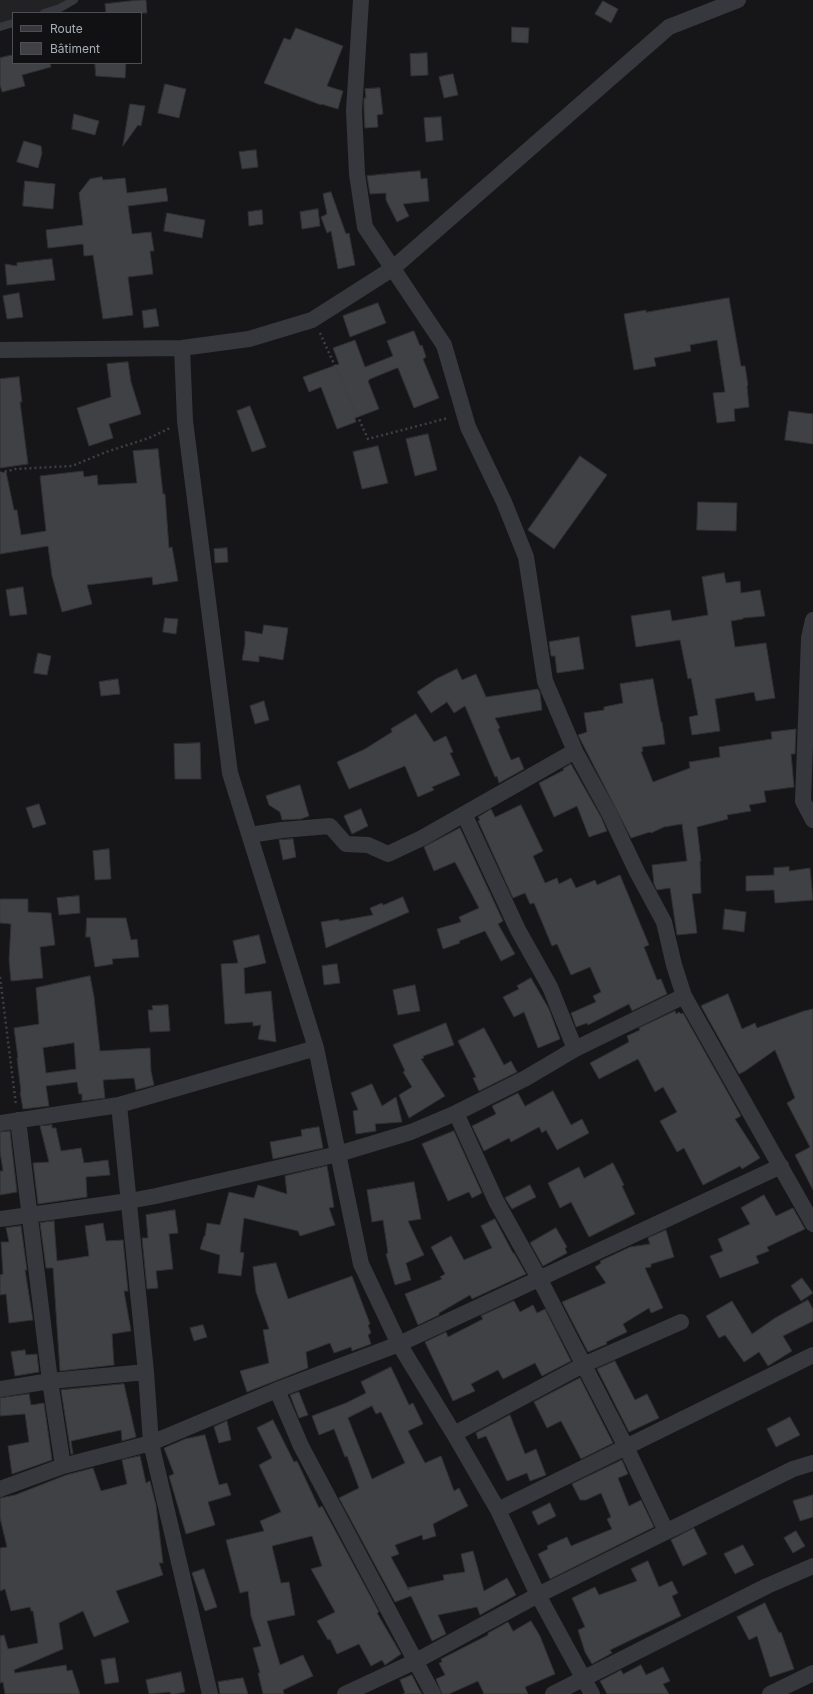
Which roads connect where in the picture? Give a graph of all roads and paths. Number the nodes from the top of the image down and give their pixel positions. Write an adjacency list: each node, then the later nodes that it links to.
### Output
1 (74, 0): 4 (lane)
2 (361, 0): 7 (street)
3 (738, 0): 7 (street)
4 (47, 12)
5 (12, 23): 6 (lane)
6 (0, 27)
7 (392, 269): 8 (street); 11 (street)
8 (312, 320): 9 (street); 11 (path)
9 (182, 348): 10 (street); 12 (street)
10 (0, 350)
11 (464, 414): 15 (street)
12 (185, 421): 13 (path); 18 (street)
13 (0, 473)
14 (813, 620): 17 (street)
15 (575, 752): 16 (street); 20 (street)
16 (464, 814): 18 (street); 23 (street)
17 (813, 820)
18 (250, 835): 22 (street)
19 (0, 977): 21 (path)
20 (684, 996): 23 (street); 29 (street)
21 (1, 1000): 26 (path)
22 (316, 1048): 24 (street); 28 (street)
23 (575, 1049): 25 (street)
24 (119, 1105): 26 (street); 30 (street)
25 (456, 1114): 28 (street); 34 (street)
26 (18, 1120): 27 (street); 31 (street)
27 (0, 1123)
28 (338, 1154): 30 (street); 36 (street)
29 (781, 1166): 33 (street); 34 (street)
30 (129, 1202): 31 (street); 39 (street)
31 (28, 1214): 32 (street); 40 (street)
32 (0, 1219)
33 (813, 1224)
34 (539, 1278): 36 (street); 38 (street)
35 (681, 1322): 38 (street)
36 (398, 1344): 42 (street); 43 (street)
37 (813, 1355): 45 (street)
38 (583, 1365): 43 (street); 45 (street)
39 (146, 1372): 40 (street); 44 (street)
40 (50, 1381): 41 (street); 47 (street)
41 (0, 1389)
42 (276, 1390): 44 (street); 53 (street)
43 (454, 1434): 49 (street)
44 (151, 1443): 47 (street); 56 (street)
45 (626, 1447): 49 (street); 50 (street)
46 (813, 1463): 50 (street)
47 (63, 1466): 48 (street)
48 (0, 1490)
49 (498, 1510): 52 (street)
50 (666, 1531): 52 (street)
51 (813, 1566): 55 (street)
52 (538, 1595): 53 (street); 55 (street)
53 (416, 1661): 57 (street); 58 (street)
54 (813, 1674): 61 (street)
55 (584, 1679): 59 (street); 60 (street)
56 (210, 1694)
57 (345, 1694)
58 (433, 1694)
59 (553, 1694)
60 (592, 1694)
61 (770, 1694)

